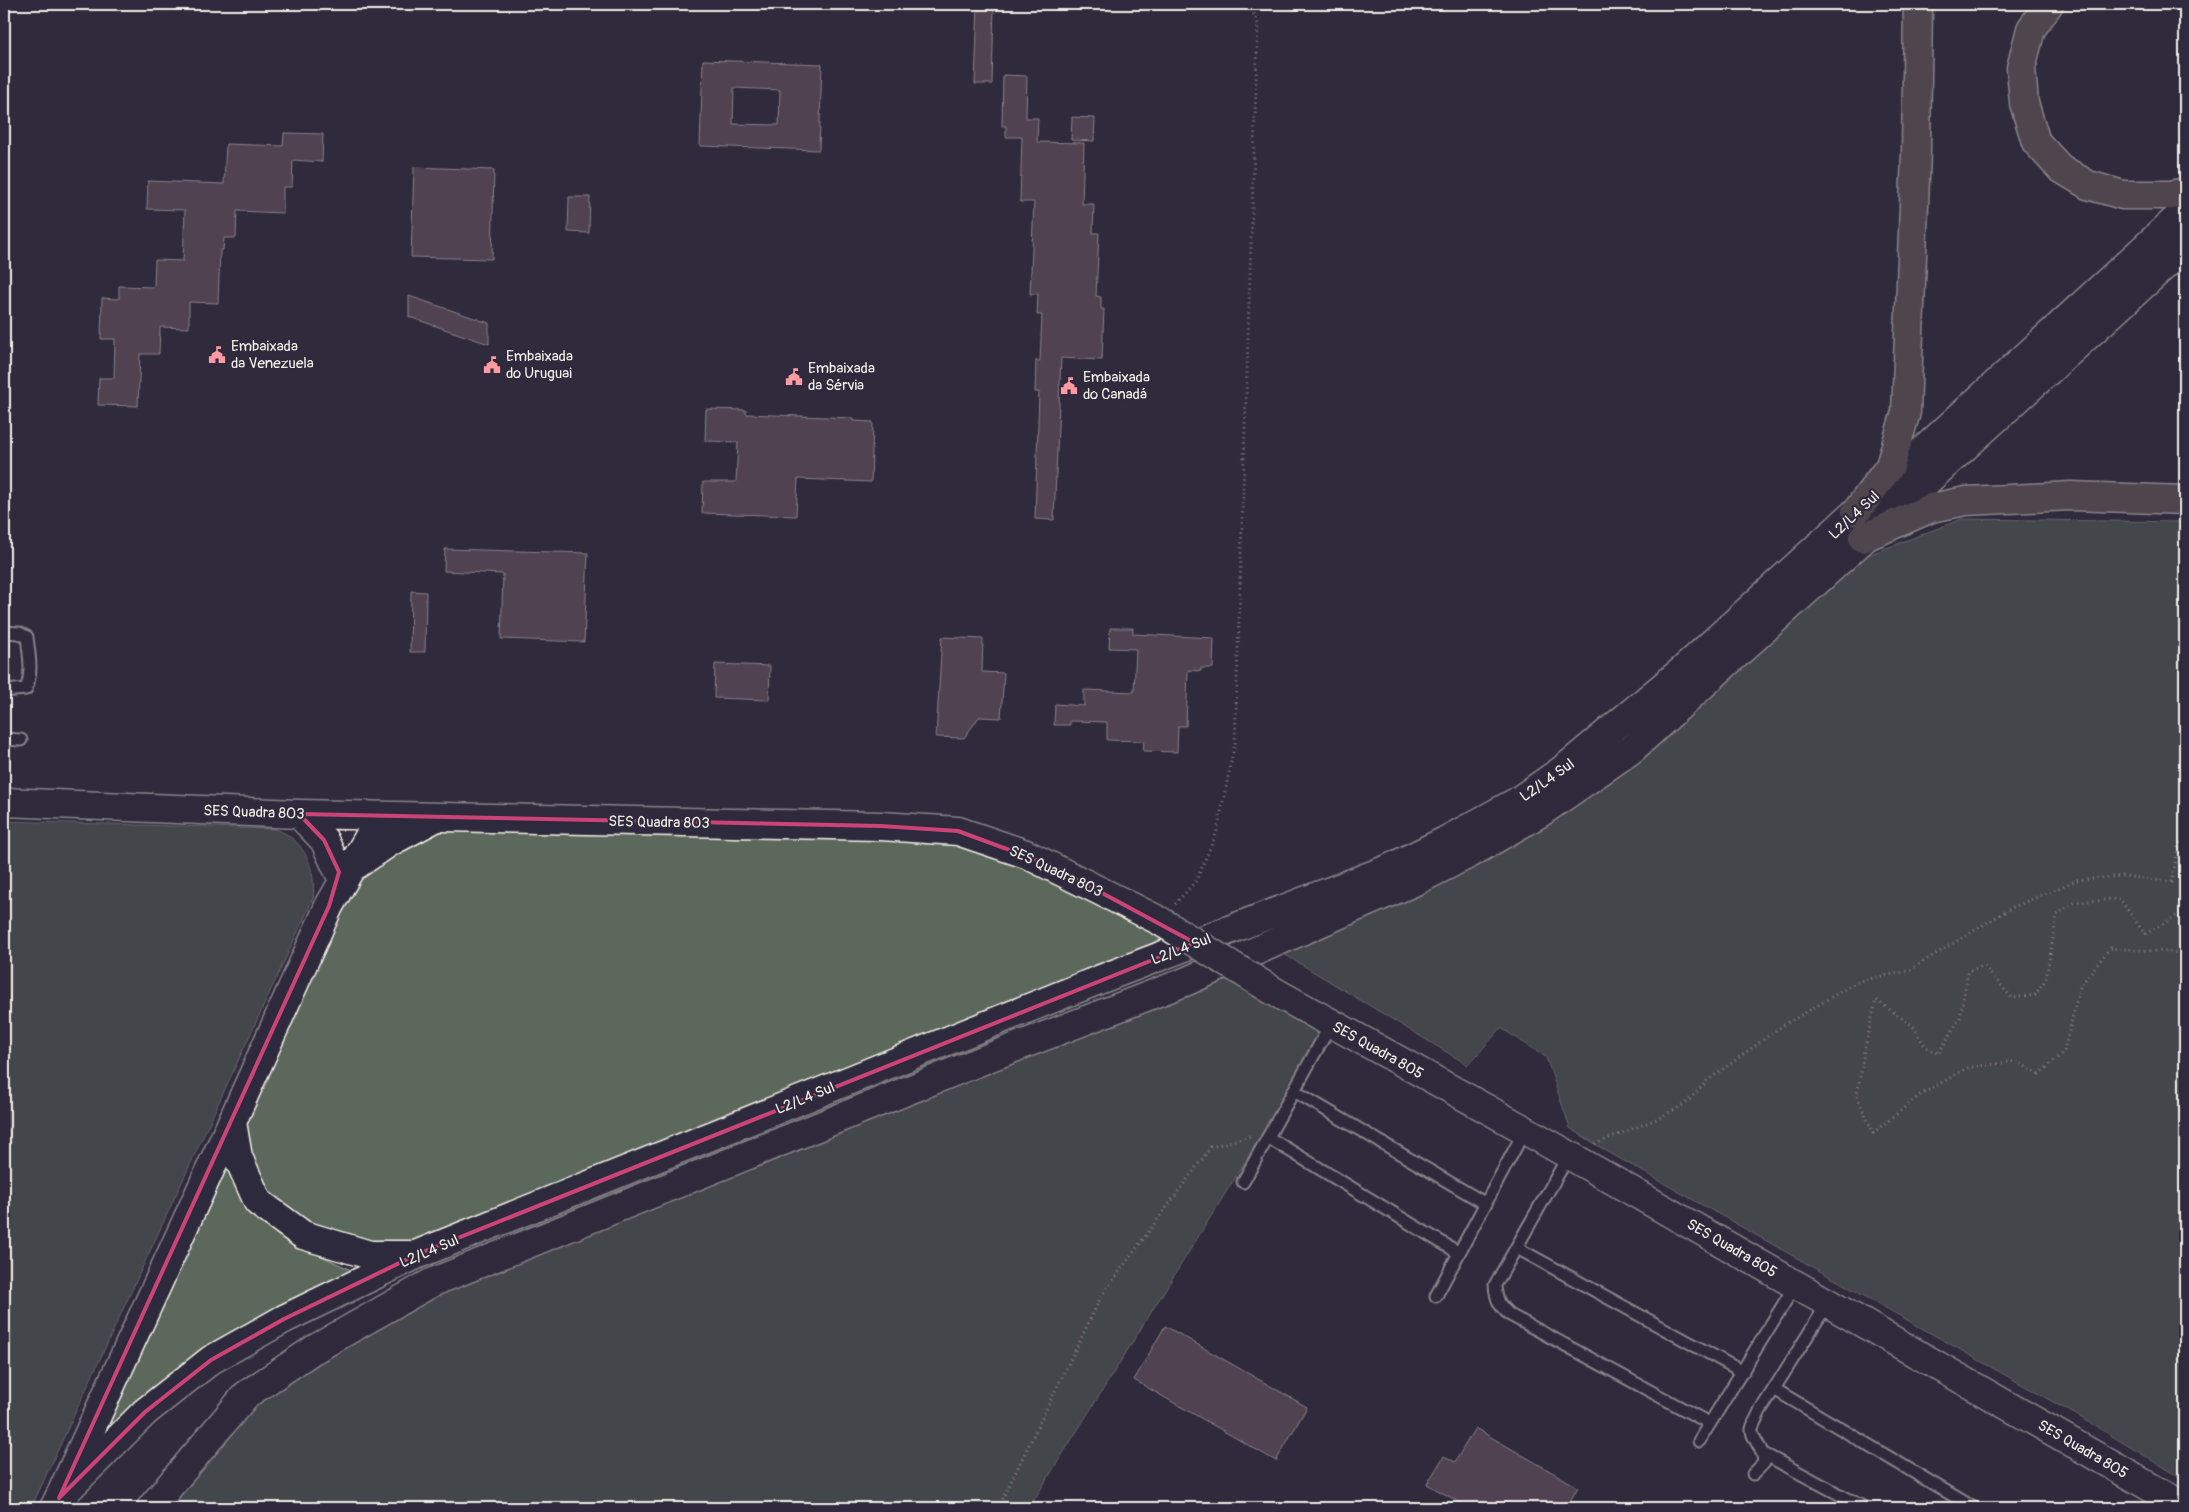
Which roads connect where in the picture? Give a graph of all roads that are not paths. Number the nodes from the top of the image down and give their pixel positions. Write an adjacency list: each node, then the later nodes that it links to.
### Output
1 (1918, 4): 7 (highway)
2 (2049, 4): 3 (highway)
3 (2185, 192)
4 (2185, 211): 7 (main road, L2/L4 Sul)
5 (2185, 247): 7 (main road, L2/L4 Sul)
6 (2185, 500): 7 (highway)
7 (1860, 525): 29 (main road, L2/L4 Sul); 40 (main road, L2/L4 Sul)
8 (4, 632): 9 (lane)
9 (4, 691)
10 (4, 739): 11 (lane)
11 (21, 740)
12 (4, 802): 13 (main road, SES Quadra 803)
13 (299, 814): 14 (main road, SES Quadra 803); 17 (main road)
14 (354, 815): 15 (main road, SES Quadra 803); 17 (main road, L2/L4 Sul)
15 (381, 816): 16 (main road, SES Quadra 803); 17 (main road, L2/L4 Sul)
16 (439, 816): 17 (main road); 18 (main road, SES Quadra 803, bridge)
17 (345, 870): 21 (main road, L2/L4 Sul)
18 (1275, 992): 19 (main road, SES Quadra 805)
19 (1330, 1024): 20 (lane); 22 (main road, SES Quadra 805)
20 (1294, 1091): 23 (lane); 26 (lane)
21 (232, 1122): 29 (main road); 39 (main road, L2/L4 Sul)
22 (1525, 1130): 24 (main road, SES Quadra 805); 26 (lane)
23 (1269, 1138): 25 (lane); 28 (lane)
24 (1569, 1155): 27 (lane); 30 (main road, SES Quadra 805)
25 (1243, 1182)
26 (1486, 1204): 28 (lane)
27 (1516, 1248): 33 (lane); 35 (lane)
28 (1459, 1253): 31 (lane)
29 (418, 1254): 39 (main road, L2/L4 Sul)
30 (1796, 1284): 32 (main road, SES Quadra 805); 33 (lane)
31 (1436, 1296)
32 (1828, 1303): 34 (lane); 41 (main road, SES Quadra 805)
33 (1743, 1372): 35 (lane)
34 (1774, 1389): 37 (lane); 43 (lane)
35 (1709, 1423): 36 (lane)
36 (1698, 1441)
37 (1764, 1454): 38 (lane); 42 (lane)
38 (1753, 1474)
39 (57, 1503)
40 (154, 1507)
41 (2185, 1507)
42 (1865, 1508)
43 (1974, 1508)

